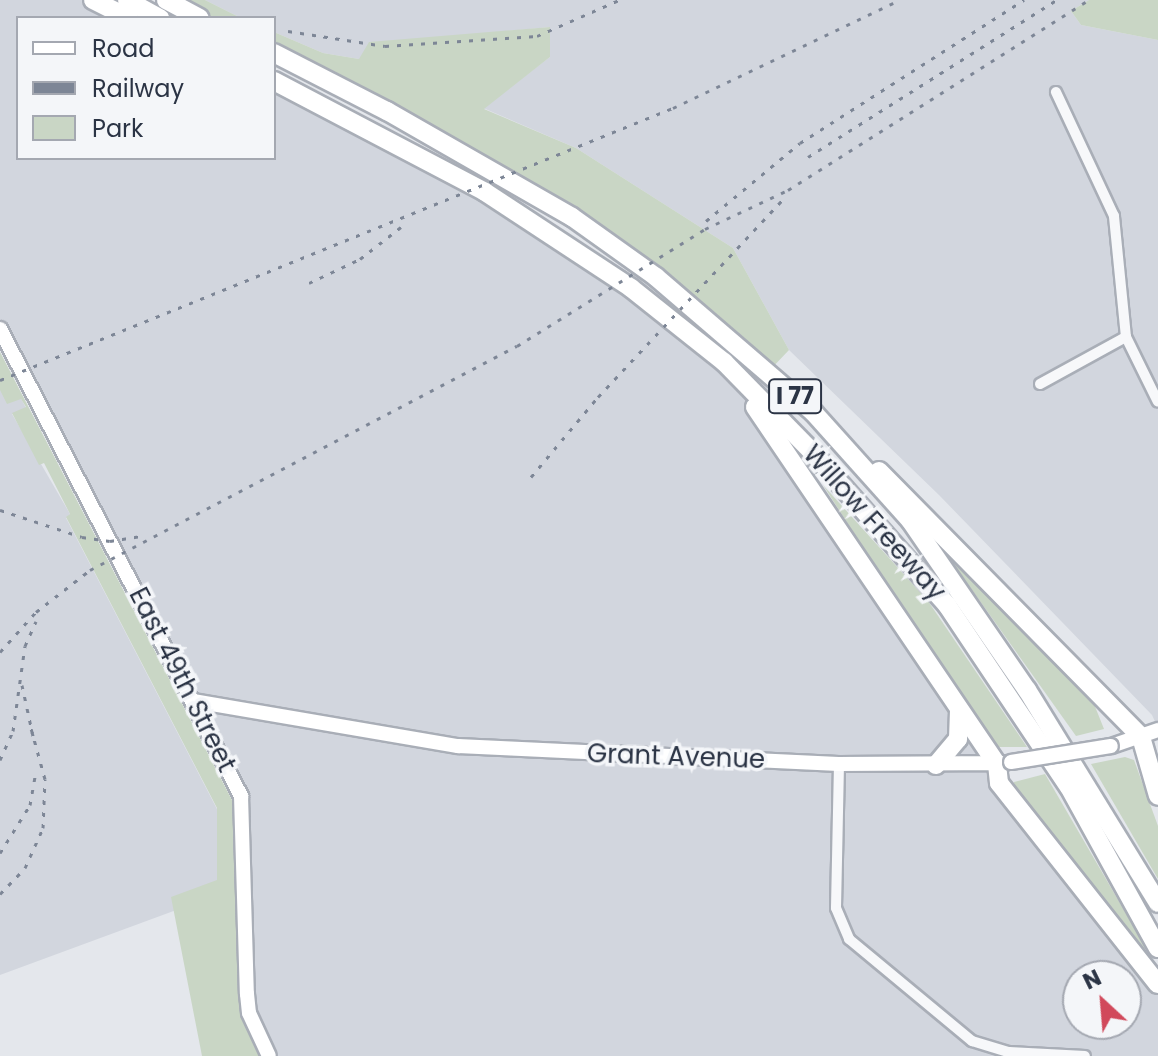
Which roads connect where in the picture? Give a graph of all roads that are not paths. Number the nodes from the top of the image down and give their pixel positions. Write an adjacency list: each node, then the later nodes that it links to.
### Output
1 (93, 0): 4 (highway)
2 (127, 0): 5 (highway)
3 (166, 0): 6 (highway)
4 (125, 16)
5 (156, 16)
6 (196, 16)
7 (276, 54): 15 (highway, Willow Freeway / I 77)
8 (276, 83): 12 (highway, Willow Freeway / I 77)
9 (1056, 92): 11 (street)
10 (0, 329): 16 (street, East 49th Street)
11 (1126, 337): 13 (street); 14 (street)
12 (724, 362): 17 (highway); 24 (highway, Willow Freeway / I 77)
13 (1040, 384)
14 (1158, 402)
15 (814, 413): 18 (highway); 23 (highway, Willow Freeway / I 77)
16 (194, 701): 20 (street, Grant Avenue); 26 (street, East 49th Street)
17 (959, 709): 19 (highway); 21 (highway)
18 (1149, 734): 19 (street, Grant Avenue, bridge); 22 (highway)
19 (1004, 763): 21 (street, Grant Avenue); 25 (highway)
20 (839, 764): 21 (street, Grant Avenue); 27 (street)
21 (936, 765)
22 (1158, 796)
23 (1158, 903)
24 (1158, 948)
25 (1158, 984)
26 (269, 1056)
27 (1085, 1056)

